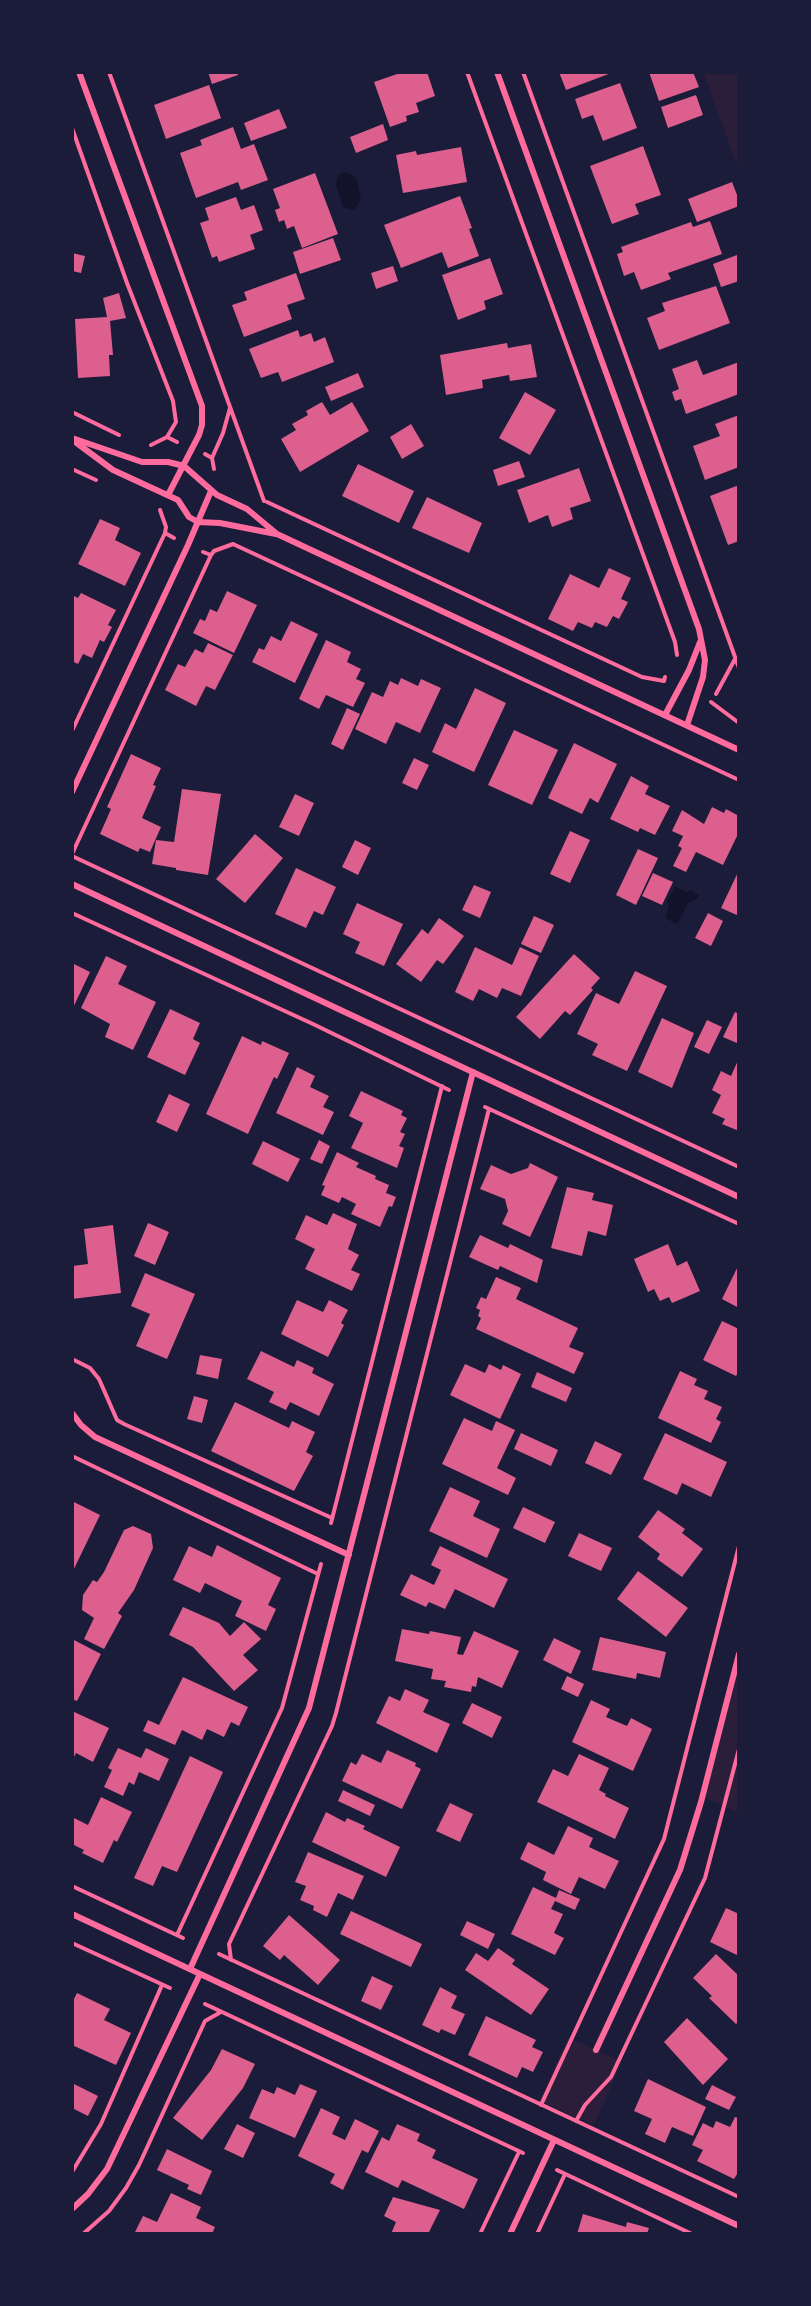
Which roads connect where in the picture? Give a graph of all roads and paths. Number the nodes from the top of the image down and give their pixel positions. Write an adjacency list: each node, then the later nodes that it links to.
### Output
1 (79, 72): 16 (street)
2 (109, 72): 7 (path)
3 (467, 72): 33 (path)
4 (496, 72): 31 (street)
5 (523, 72): 32 (path)
6 (72, 128): 10 (path)
7 (230, 407): 15 (path); 23 (path)
8 (72, 412): 9 (path)
9 (125, 437)
10 (167, 437): 12 (path); 13 (path)
11 (72, 439): 16 (street); 21 (street)
12 (177, 442)
13 (143, 445)
14 (204, 454): 15 (path)
15 (212, 458): 18 (path)
16 (184, 466): 20 (street); 21 (street)
17 (72, 469): 19 (path)
18 (215, 473)
19 (101, 483)
20 (211, 490): 25 (street); 27 (street)
21 (168, 495): 25 (street)
22 (254, 496): 23 (path)
23 (264, 501): 35 (path)
24 (151, 506): 26 (path)
25 (198, 522): 27 (street); 44 (street)
26 (165, 533): 28 (path); 41 (path)
27 (277, 534): 38 (street)
28 (174, 538)
29 (200, 551): 30 (path)
30 (211, 555): 43 (path); 45 (path)
31 (700, 641): 38 (street); 40 (street)
32 (735, 658): 34 (path); 37 (path)
33 (672, 663)
34 (739, 668)
35 (668, 672)
36 (705, 699): 37 (path)
37 (712, 703): 39 (path)
38 (665, 715): 40 (street)
39 (739, 723)
40 (687, 725): 42 (street)
41 (72, 731)
42 (739, 750)
43 (739, 780)
44 (72, 792)
45 (72, 855): 51 (path)
46 (72, 884): 48 (street)
47 (72, 913): 49 (path)
48 (472, 1072): 52 (street); 58 (street)
49 (442, 1086): 50 (path); 54 (path)
50 (449, 1090)
51 (739, 1167)
52 (739, 1197)
53 (739, 1224): 69 (path)
54 (72, 1359)
55 (72, 1413): 58 (street)
56 (72, 1456): 60 (path)
57 (739, 1546): 77 (path)
58 (349, 1555): 70 (street)
59 (321, 1564): 60 (path)
60 (318, 1574): 65 (path)
61 (739, 1654): 76 (street)
62 (739, 1749): 78 (path)
63 (72, 1886): 65 (path)
64 (72, 1914): 70 (street)
65 (177, 1935): 66 (path)
66 (183, 1938)
67 (72, 1943): 72 (path)
68 (219, 1954): 69 (path)
69 (231, 1960): 77 (path)
70 (190, 1969): 71 (street)
71 (200, 1974): 79 (street); 84 (street)
72 (162, 1985): 73 (path); 81 (path)
73 (170, 1988)
74 (205, 2004): 75 (path)
75 (221, 2012): 86 (path); 87 (path)
76 (596, 2050)
77 (541, 2104): 78 (path)
78 (576, 2121): 83 (path)
79 (554, 2140): 85 (street); 88 (street)
80 (557, 2170): 82 (path)
81 (72, 2172)
82 (565, 2174): 89 (path); 90 (path)
83 (739, 2197)
84 (72, 2209)
85 (739, 2226)
86 (83, 2234)
87 (480, 2234)
88 (510, 2234)
89 (537, 2234)
90 (692, 2234)

